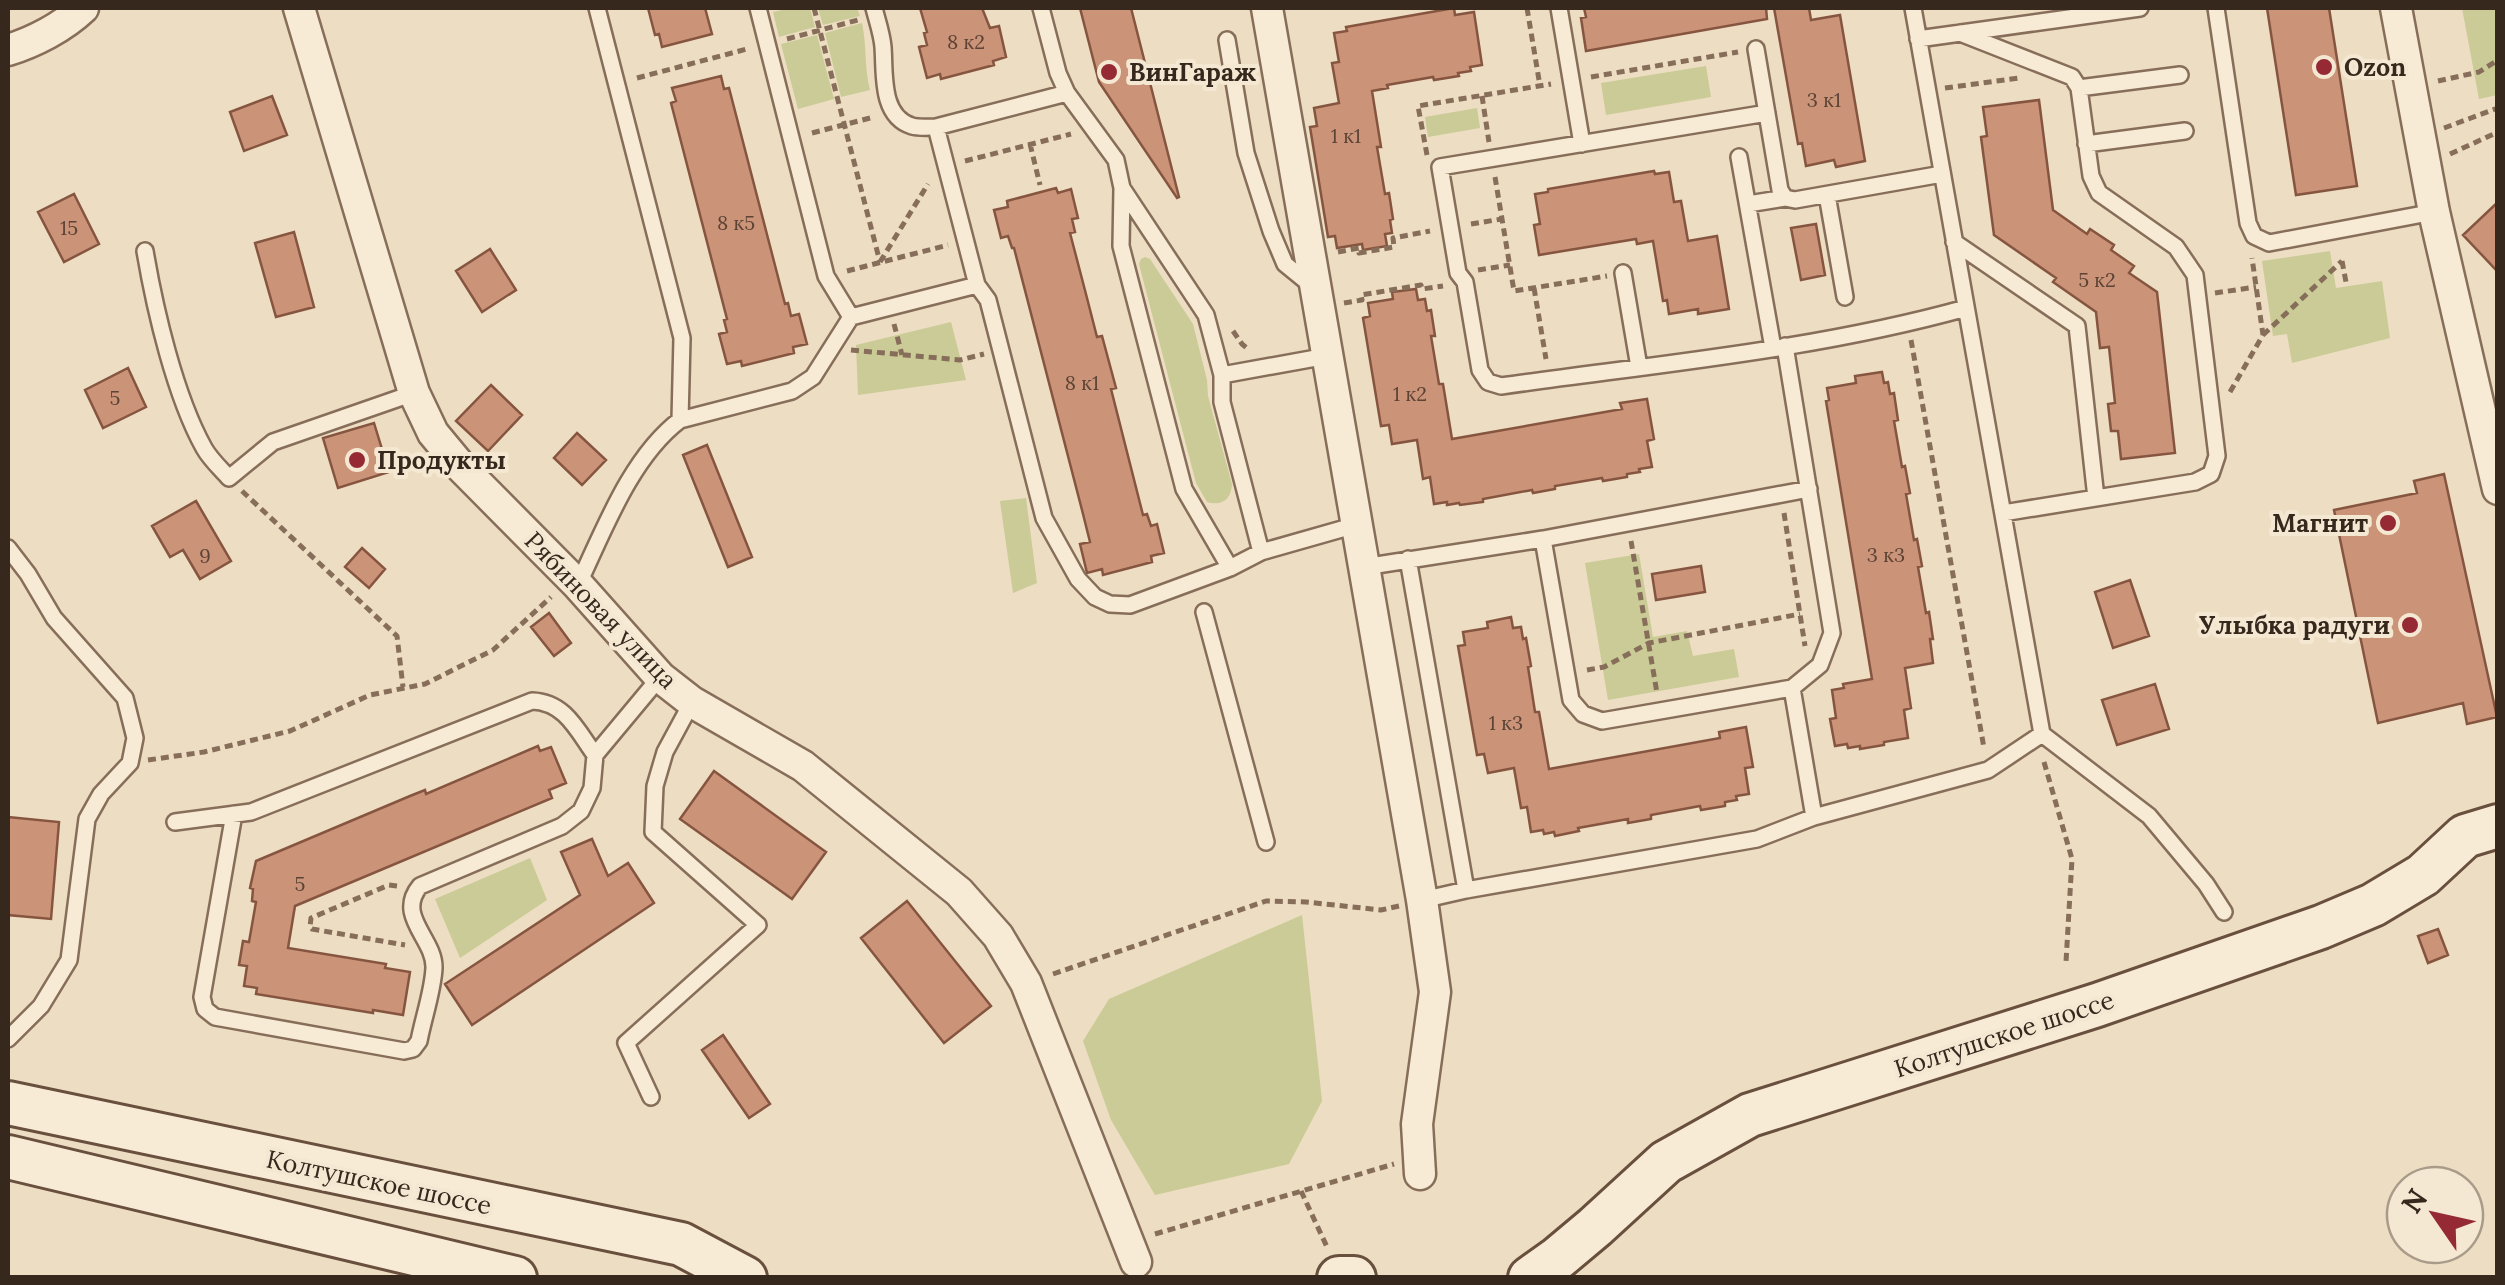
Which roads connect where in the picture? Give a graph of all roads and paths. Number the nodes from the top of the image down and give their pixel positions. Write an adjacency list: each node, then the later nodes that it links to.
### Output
1 (84, 8): 19 (street)
2 (299, 8): 92 (street, Рябиновая улица)
3 (596, 8): 93 (lane)
4 (758, 8): 37 (lane)
5 (814, 8): 32 (path)
6 (874, 8): 30 (lane)
7 (1041, 8): 27 (lane)
8 (1267, 8): 75 (street)
9 (1527, 8): 24 (path)
10 (1560, 8): 40 (lane)
11 (1913, 8): 16 (lane)
12 (2140, 8): 15 (lane)
13 (2216, 8): 58 (lane)
14 (2396, 8): 42 (street)
15 (1960, 33): 16 (lane); 21 (lane)
16 (1918, 38): 26 (lane)
17 (1227, 40): 75 (lane)
18 (1756, 49): 31 (lane)
19 (8, 50)
20 (2498, 60): 23 (path)
21 (2061, 73): 25 (lane); 26 (path)
22 (2180, 74): 25 (lane)
23 (2435, 81)
24 (1540, 86)
25 (2079, 88): 41 (lane)
26 (1928, 90): 47 (lane)
27 (1067, 93): 33 (lane); 34 (lane)
28 (1482, 96): 45 (path)
29 (2498, 108): 42 (path)
30 (894, 112): 32 (path); 33 (lane)
31 (1767, 113): 40 (lane); 52 (lane)
32 (844, 125): 37 (path); 64 (path)
33 (936, 127): 71 (lane)
34 (1092, 128): 39 (path); 49 (lane)
35 (2185, 131): 41 (lane)
36 (2498, 132): 42 (path)
37 (791, 138): 78 (lane)
38 (991, 141): 43 (path)
39 (1030, 144): 43 (path); 48 (path)
40 (1582, 144): 45 (lane)
41 (2086, 144): 74 (lane)
42 (2423, 152): 54 (street)
43 (994, 153): 46 (path)
44 (1740, 157): 53 (lane)
45 (1492, 158): 55 (path); 56 (lane)
46 (958, 163)
47 (1942, 174): 51 (lane); 59 (lane)
48 (1040, 185)
49 (1122, 188): 90 (lane); 108 (lane)
50 (926, 189): 64 (path)
51 (1827, 195): 52 (lane); 76 (lane)
52 (1785, 198): 53 (lane)
53 (1748, 204): 83 (lane)
54 (2434, 212): 57 (lane); 97 (street)
55 (1502, 219): 56 (path); 65 (path)
56 (1450, 228): 62 (path); 69 (lane)
57 (2336, 230): 58 (lane); 63 (path)
58 (2254, 236): 72 (path)
59 (1954, 242): 77 (lane); 99 (lane)
60 (940, 246): 64 (path)
61 (146, 252): 95 (lane)
62 (1322, 254)
63 (2342, 260): 70 (path); 81 (path)
64 (880, 262): 67 (path)
65 (1510, 265): 66 (path); 73 (path)
66 (1488, 268)
67 (846, 271)
68 (1623, 273): 73 (path); 89 (lane)
69 (1465, 282): 75 (path); 91 (lane)
70 (2346, 282)
71 (977, 284): 78 (lane); 108 (lane)
72 (2256, 287): 74 (path); 81 (path)
73 (1534, 288): 91 (path)
74 (2197, 296): 94 (lane)
75 (1323, 297): 87 (street)
76 (1845, 297)
77 (1966, 308): 79 (lane); 100 (lane)
78 (852, 317): 93 (lane)
79 (1908, 324): 83 (lane); 123 (path)
80 (1232, 329): 85 (path)
81 (2263, 334): 94 (path)
82 (897, 335): 86 (path)
83 (1779, 347): 89 (lane); 96 (lane)
84 (856, 351): 86 (path)
85 (1260, 352)
86 (902, 355): 88 (path)
87 (1327, 356): 90 (lane); 102 (street)
88 (960, 360)
89 (1638, 366): 91 (lane)
90 (1222, 375): 105 (lane)
91 (1549, 379)
92 (414, 393): 95 (lane); 109 (street, Рябиновая улица)
93 (680, 420): 109 (lane)
94 (2213, 420): 99 (lane)
95 (229, 478): 116 (path)
96 (1809, 489): 98 (lane); 113 (lane)
97 (2498, 489)
98 (1780, 494): 101 (lane); 111 (path)
99 (2096, 498): 100 (lane)
100 (2003, 513): 120 (lane)
101 (1628, 523): 103 (lane); 112 (path)
102 (1356, 524): 105 (lane); 107 (street)
103 (1543, 538): 106 (lane); 114 (lane)
104 (8, 548): 122 (lane)
105 (1261, 552): 108 (lane)
106 (1408, 559): 107 (lane); 130 (lane)
107 (1364, 567): 131 (street)
108 (1230, 568)
109 (574, 581): 115 (street, Рябиновая улица); 116 (path)
110 (1204, 612): 128 (lane)
111 (1800, 614): 112 (path); 113 (path)
112 (1649, 643): 114 (path); 119 (path)
113 (1810, 673): 117 (lane)
114 (1566, 674): 119 (lane)
115 (660, 677): 118 (street, Рябиновая улица); 121 (lane)
116 (403, 688): 122 (path)
117 (1792, 688): 119 (lane); 125 (lane)
118 (692, 702): 135 (street, Рябиновая улица); 137 (lane)
119 (1660, 711)
120 (2042, 734): 123 (lane); 132 (lane); 134 (path)
121 (595, 755): 124 (lane); 129 (lane)
122 (130, 763): 136 (lane)
123 (1988, 770): 125 (lane)
124 (234, 814): 126 (lane); 133 (lane)
125 (1814, 817): 130 (lane)
126 (174, 822)
127 (2498, 826): 147 (main road, Колтушское шоссе)
128 (1266, 842)
129 (420, 886): 133 (lane); 133 (path)
130 (1466, 890): 131 (lane)
131 (1422, 900): 135 (path); 140 (street)
132 (2224, 912)
133 (428, 949)
134 (2066, 962)
135 (1026, 983): 142 (street, Рябиновая улица)
136 (8, 1039)
137 (651, 1097)
138 (8, 1103): 145 (main road, Колтушское шоссе)
139 (8, 1157): 144 (main road)
140 (1420, 1165): 141 (path)
141 (1301, 1192): 142 (path); 143 (path)
142 (1132, 1252)
143 (1340, 1277): 146 (main road)
144 (515, 1278)
145 (744, 1278)
146 (1354, 1278)
147 (1530, 1278)

